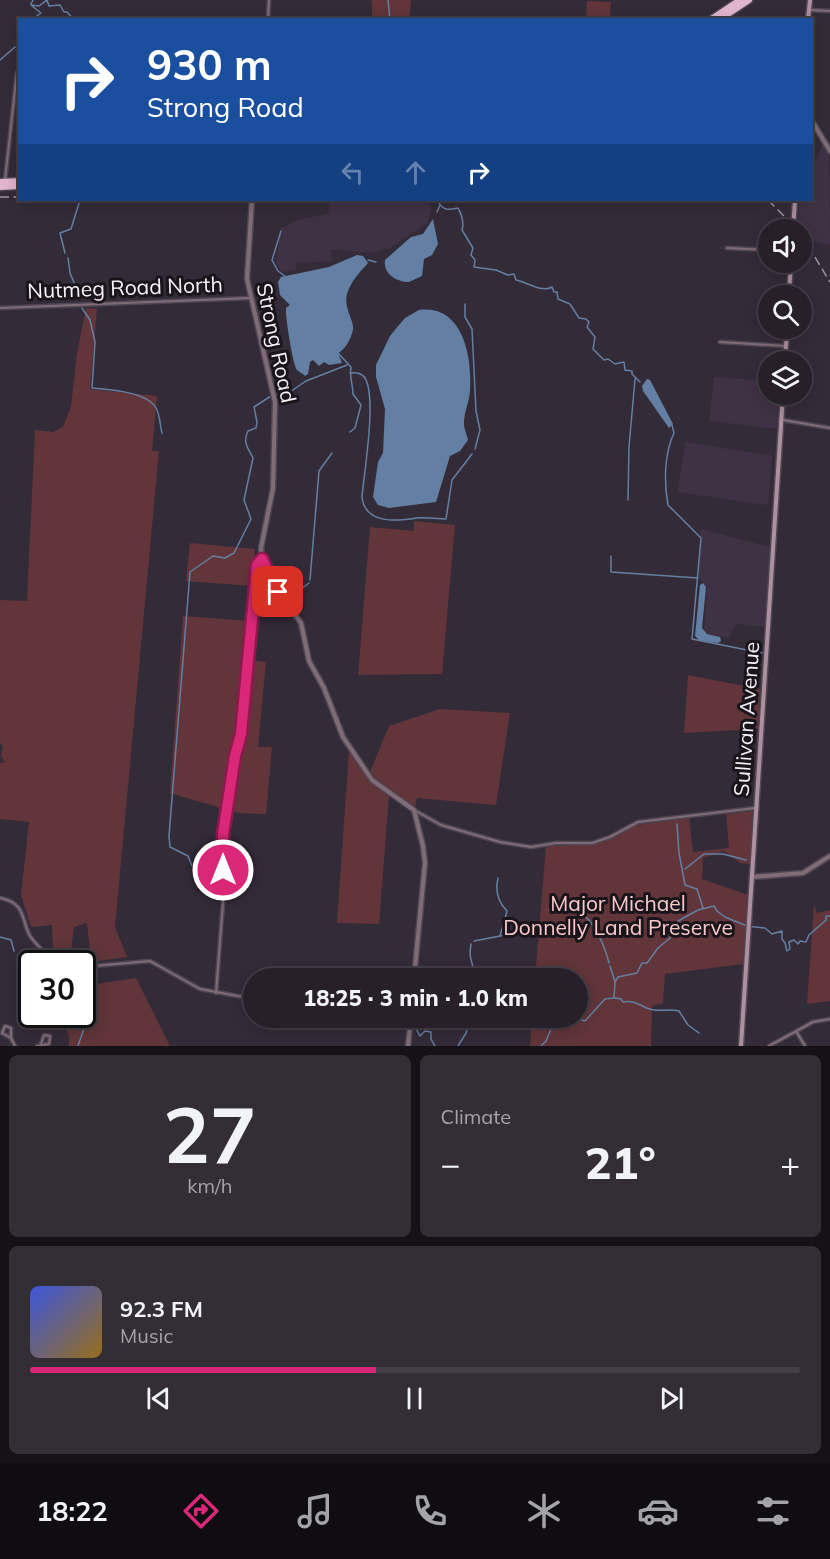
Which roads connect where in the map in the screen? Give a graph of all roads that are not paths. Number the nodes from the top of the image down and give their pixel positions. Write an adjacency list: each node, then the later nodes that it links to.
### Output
1 (269, 0): 7 (street)
2 (740, 0): 8 (highway)
3 (748, 0): 9 (highway)
4 (810, 0): 5 (main road)
5 (809, 10): 6 (street); 10 (main road)
6 (830, 11)
7 (268, 18)
8 (713, 18)
9 (722, 18)
10 (808, 18)
11 (18, 72): 15 (street)
12 (813, 124): 13 (street)
13 (830, 151)
14 (18, 181): 15 (highway)
15 (2, 183): 16 (highway)
16 (18, 186)
17 (252, 201): 22 (street, Strong Road)
18 (795, 201): 19 (main road)
19 (794, 219)
20 (727, 248): 21 (street)
21 (758, 250)
22 (251, 298): 23 (street, Nutmeg Road North); 31 (street, Strong Road)
23 (0, 308)
24 (786, 339): 26 (main road)
25 (720, 342): 26 (street)
26 (786, 346): 27 (main road)
27 (786, 351)
28 (782, 405): 29 (main road, Sullivan Avenue)
29 (781, 419): 30 (street); 32 (main road, Sullivan Avenue)
30 (830, 428)
31 (262, 559): 33 (street); 40 (street)
32 (757, 808): 33 (street); 35 (main road, Sullivan Avenue)
33 (414, 810): 39 (street)
34 (830, 856): 35 (street)
35 (752, 877): 48 (main road, Sullivan Avenue)
36 (0, 898): 37 (street)
37 (43, 950)
38 (96, 966): 40 (street)
39 (415, 968)
40 (216, 993): 41 (street)
41 (243, 997)
42 (830, 1019): 44 (street)
43 (410, 1028): 47 (street)
44 (796, 1032): 49 (street); 50 (street)
45 (11, 1038): 46 (street)
46 (15, 1046)
47 (408, 1046)
48 (741, 1046)
49 (769, 1046)
50 (805, 1046)

